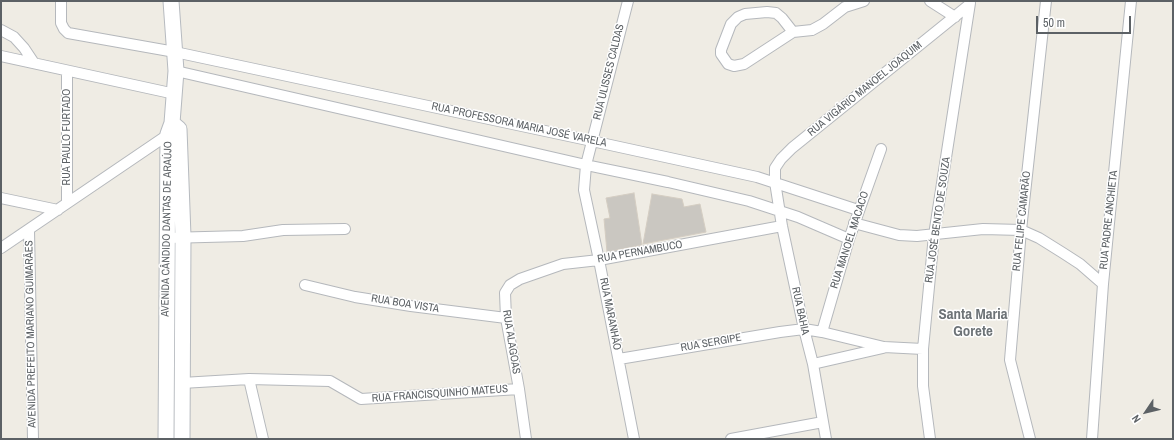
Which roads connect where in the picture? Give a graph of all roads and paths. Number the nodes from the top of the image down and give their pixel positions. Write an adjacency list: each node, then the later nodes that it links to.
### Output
1 (61, 1): 12 (street, RUA PROFESSORA MARIA JOSÉ VARELA)
2 (171, 1): 12 (main road, AVENIDA CÂNDIDO DANTAS DE ARAÚJO)
3 (628, 1): 19 (street, RUA ULISSES CALDAS)
4 (864, 1): 11 (street)
5 (930, 1): 9 (street)
6 (1046, 1): 34 (street, RUA FELIPE CAMARÃO)
7 (1131, 1): 41 (street, RUA PADRE ANCHIETA)
8 (969, 3): 9 (street, RUA VIGÁRIO MANOEL JOAQUIM); 35 (street, RUA JOSÉ BENTO DE SOUZA)
9 (955, 17): 23 (street, RUA VIGÁRIO MANOEL JOAQUIM)
10 (1, 30): 14 (street)
11 (793, 32): 11 (street)
12 (175, 52): 15 (main road, AVENIDA CÂNDIDO DANTAS DE ARAÚJO); 19 (street, RUA PROFESSORA MARIA JOSÉ VARELA)
13 (1, 56): 14 (street)
14 (34, 63): 16 (street)
15 (176, 71): 17 (main road, AVENIDA CÂNDIDO DANTAS DE ARAÚJO); 21 (street, RUA PROFESSORA MARIA JOSÉ VARELA)
16 (67, 72): 17 (street); 26 (street, RUA PAULO FURTADO)
17 (175, 94): 18 (main road, AVENIDA CÂNDIDO DANTAS DE ARAÚJO)
18 (173, 129): 22 (main road, AVENIDA CÂNDIDO DANTAS DE ARAÚJO); 26 (street)
19 (592, 141): 21 (street, RUA ULISSES CALDAS); 23 (street, RUA PROFESSORA MARIA JOSÉ VARELA)
20 (881, 149): 29 (street, RUA MANOEL MACACO)
21 (586, 165): 24 (street, RUA ULISSES CALDAS); 28 (street, RUA PROFESSORA MARIA JOSÉ VARELA)
22 (174, 173): 36 (main road, AVENIDA CÂNDIDO DANTAS DE ARAÚJO); 37 (main road, AVENIDA CÂNDIDO DANTAS DE ARAÚJO)
23 (775, 182): 28 (street, RUA BAHIA); 29 (street, RUA PROFESSORA MARIA JOSÉ VARELA)
24 (584, 190): 40 (street, RUA MARANHÃO)
25 (1, 198): 27 (street)
26 (67, 202): 27 (street)
27 (58, 210): 33 (street)
28 (780, 210): 31 (street, RUA BAHIA); 38 (street, RUA PROFESSORA MARIA JOSÉ VARELA)
29 (858, 210): 30 (street, RUA MANOEL MACACO)
30 (854, 223): 35 (street); 38 (street, RUA MANOEL MACACO)
31 (782, 226): 40 (street, RUA PERNAMBUCO); 47 (street, RUA BAHIA)
32 (345, 229): 36 (street)
33 (29, 230): 39 (street); 59 (street, AVENIDA PREFEITO MARIANO GUIMARÃES)
34 (1021, 230): 35 (street); 41 (street); 68 (street, RUA FELIPE CAMARÃO)
35 (934, 235): 50 (street, RUA JOSÉ BENTO DE SOUZA)
36 (183, 236): 37 (street); 45 (main road, AVENIDA CÂNDIDO DANTAS DE ARAÚJO)
37 (167, 238): 44 (main road, AVENIDA CÂNDIDO DANTAS DE ARAÚJO)
38 (849, 239): 48 (street, RUA MANOEL MACACO)
39 (1, 248)
40 (599, 260): 43 (street, RUA PERNAMBUCO); 51 (street, RUA MARANHÃO)
41 (1102, 284): 69 (street, RUA PADRE ANCHIETA)
42 (305, 285): 46 (street, RUA BOA VISTA)
43 (505, 293): 46 (street, RUA ALAGOAS)
44 (166, 308): 45 (main road); 56 (main road, AVENIDA CÂNDIDO DANTAS DE ARAÚJO)
45 (182, 308): 54 (main road, AVENIDA CÂNDIDO DANTAS DE ARAÚJO)
46 (506, 318): 55 (street, RUA ALAGOAS)
47 (804, 329): 48 (street, RUA SERGIPE); 51 (street, RUA SERGIPE); 52 (street, RUA BAHIA)
48 (822, 332): 49 (street, RUA SERGIPE)
49 (884, 347): 50 (street); 52 (street)
50 (923, 348): 67 (street, RUA JOSÉ BENTO DE SOUZA)
51 (619, 359): 64 (street, RUA MARANHÃO)
52 (813, 364): 58 (street, RUA BAHIA)
53 (249, 379): 54 (street); 55 (street, RUA FRANCISQUINHO MATEUS); 62 (street)
54 (182, 383): 57 (main road, AVENIDA CÂNDIDO DANTAS DE ARAÚJO)
55 (519, 389): 63 (street, RUA ALAGOAS)
56 (166, 412): 57 (main road); 60 (main road, AVENIDA CÂNDIDO DANTAS DE ARAÚJO)
57 (182, 413): 61 (main road, AVENIDA CÂNDIDO DANTAS DE ARAÚJO)
58 (823, 422): 65 (street); 66 (street, RUA BAHIA)
59 (33, 439)
60 (166, 439)
61 (182, 439)
62 (263, 439)
63 (526, 439)
64 (634, 439)
65 (731, 439)
66 (826, 439)
67 (930, 439)
68 (1030, 439)
69 (1092, 439)

